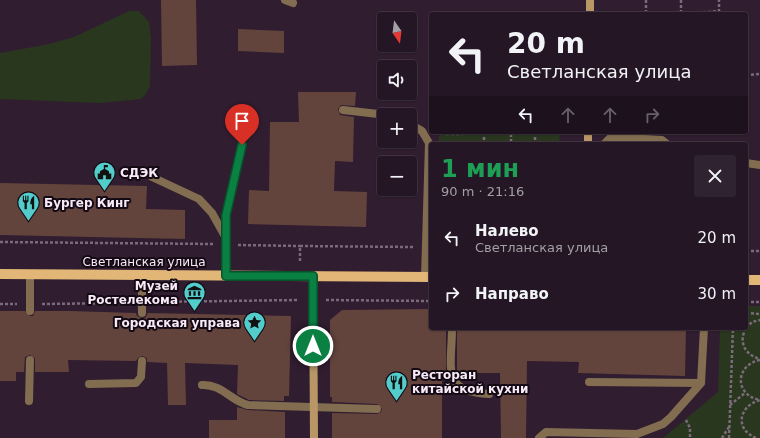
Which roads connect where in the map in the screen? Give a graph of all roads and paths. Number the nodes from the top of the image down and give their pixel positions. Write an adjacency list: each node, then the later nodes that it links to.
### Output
1 (590, 0): 5 (main road)
2 (646, 0): 6 (path)
3 (681, 0): 7 (path)
4 (719, 0): 8 (path)
5 (590, 12)
6 (646, 12)
7 (682, 12)
8 (707, 12)
9 (760, 74): 10 (path)
10 (748, 75)
11 (343, 110): 12 (lane)
12 (377, 114)
13 (417, 128): 25 (lane)
14 (511, 134): 15 (path)
15 (511, 142)
16 (606, 142): 17 (lane)
17 (664, 142)
18 (242, 145): 22 (lane)
19 (748, 162): 20 (lane)
20 (760, 165)
21 (152, 177): 22 (lane)
22 (226, 241): 23 (path); 24 (path); 31 (lane)
23 (0, 242)
24 (300, 246): 25 (path); 32 (path)
25 (426, 248): 34 (lane)
26 (748, 251): 27 (path)
27 (760, 251)
28 (0, 274): 29 (main road, Светланская улица)
29 (30, 274): 30 (main road, Светланская улица); 44 (lane)
30 (142, 275): 31 (main road, Светланская улица); 42 (lane)
31 (226, 276): 32 (main road, Светланская улица)
32 (300, 276): 33 (main road, Светланская улица); 37 (path)
33 (313, 276): 34 (main road, Светланская улица); 38 (main road)
34 (428, 277)
35 (748, 280): 36 (main road)
36 (760, 280)
37 (300, 300): 38 (path); 42 (path)
38 (313, 300): 39 (path); 66 (main road)
39 (429, 301)
40 (748, 302): 41 (path)
41 (760, 302)
42 (142, 303): 44 (path); 45 (lane)
43 (0, 304): 44 (path)
44 (30, 308)
45 (142, 313)
46 (748, 314): 47 (path)
47 (760, 314)
48 (760, 320): 49 (path)
49 (748, 326)
50 (452, 330): 62 (lane)
51 (704, 330): 58 (lane)
52 (733, 330): 65 (path)
53 (745, 330): 54 (path)
54 (760, 359): 61 (path)
55 (30, 360): 64 (lane)
56 (142, 362): 59 (lane)
57 (589, 382): 58 (lane)
58 (701, 383): 70 (lane)
59 (89, 384)
60 (202, 385): 66 (lane)
61 (745, 393): 63 (path); 65 (path)
62 (489, 394)
63 (760, 400): 76 (path)
64 (29, 401)
65 (730, 405): 68 (path)
66 (314, 406): 67 (lane); 71 (main road)
67 (377, 409)
68 (730, 427): 74 (path); 75 (path)
69 (690, 428): 73 (path)
70 (617, 436): 72 (lane)
71 (314, 438)
72 (539, 438)
73 (690, 438)
74 (722, 438)
75 (729, 438)
76 (756, 438)

